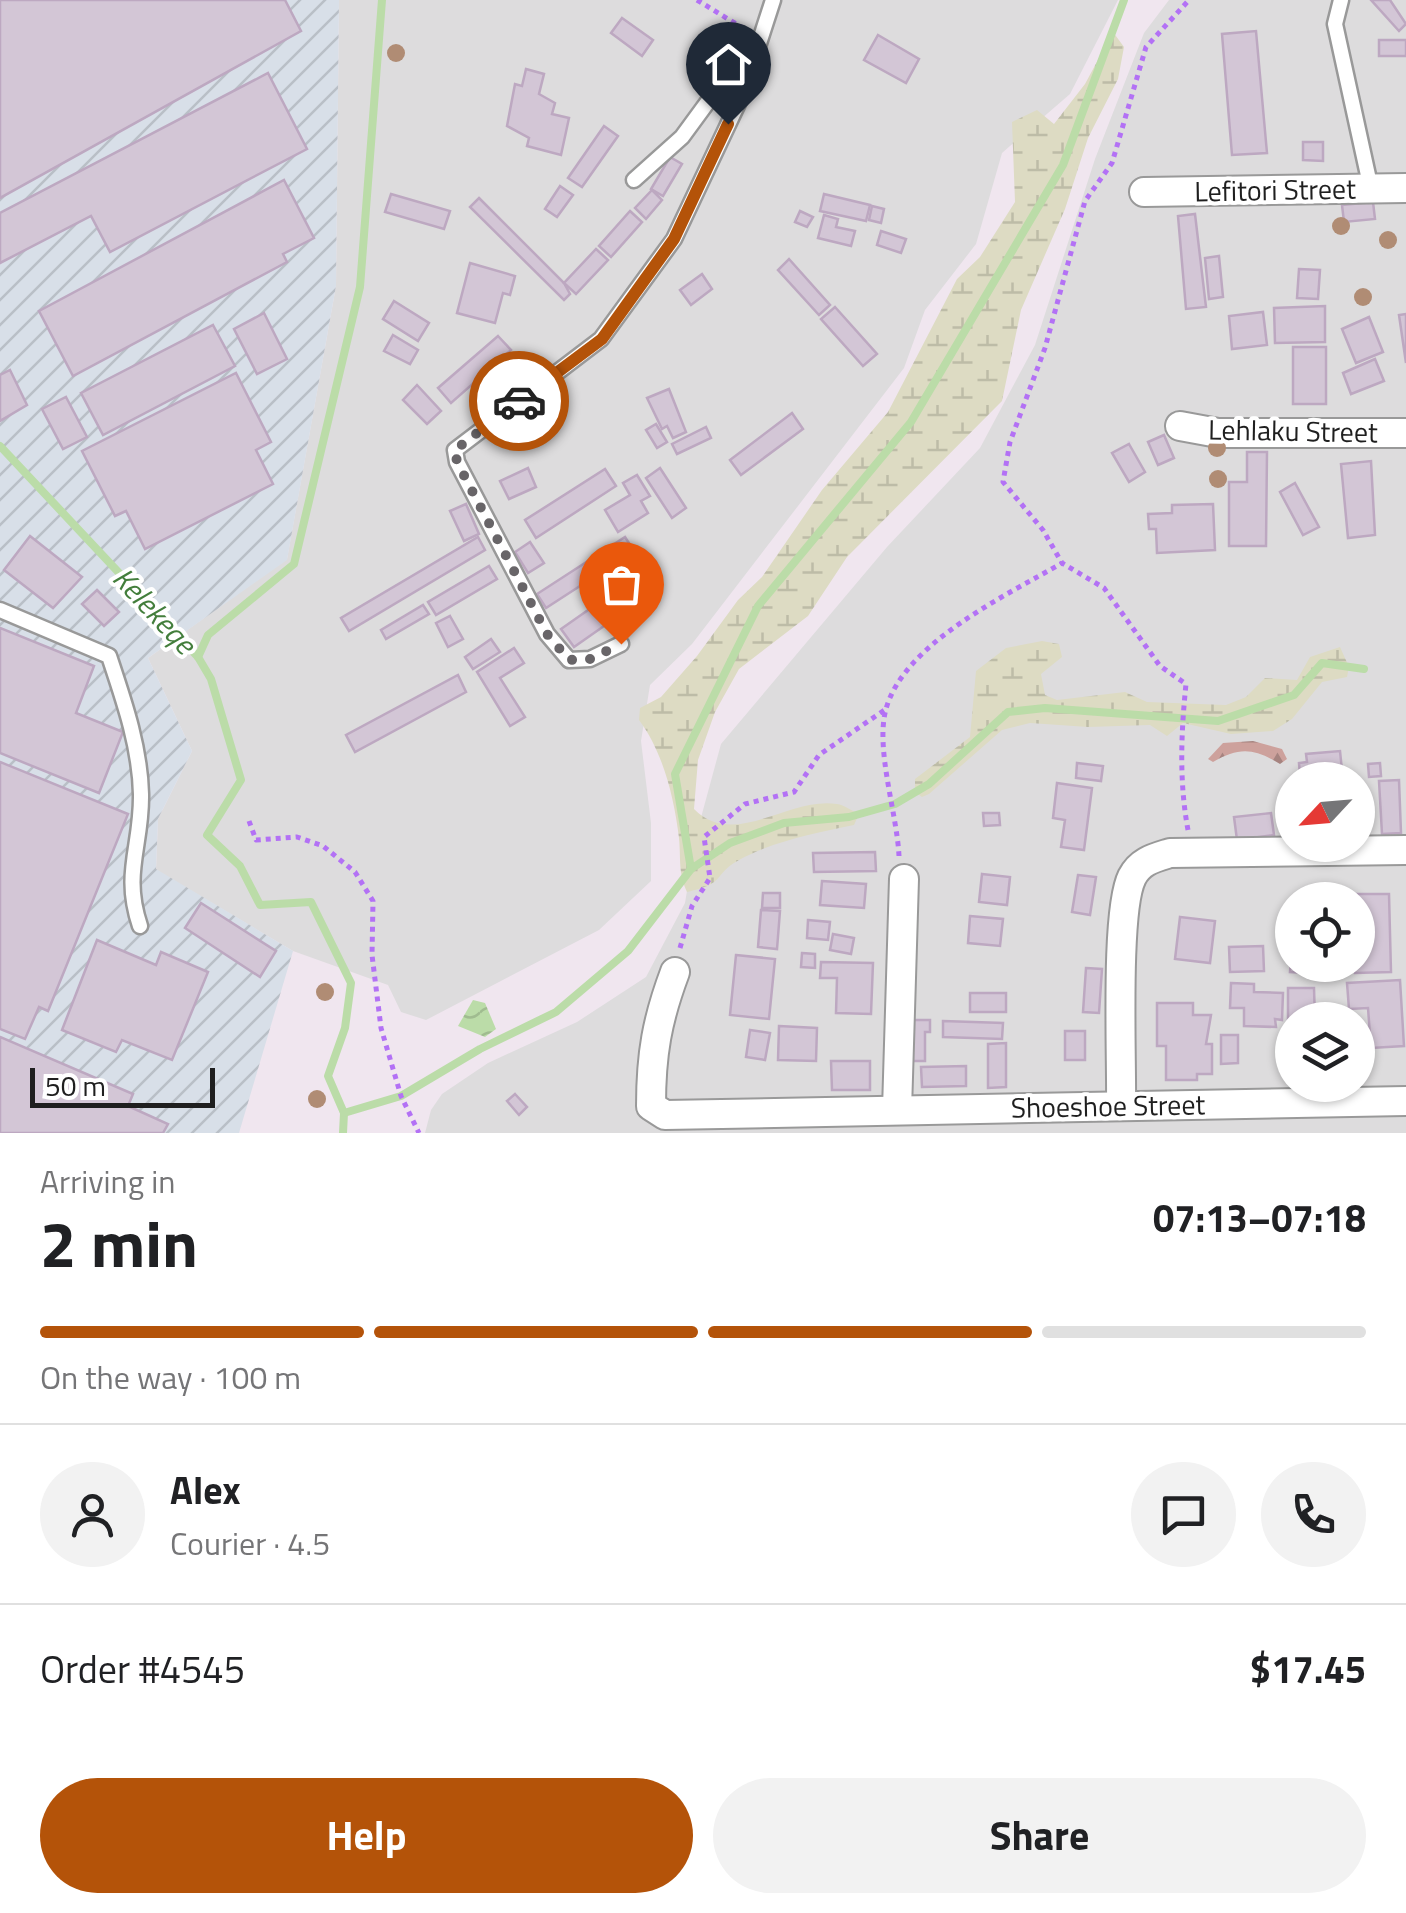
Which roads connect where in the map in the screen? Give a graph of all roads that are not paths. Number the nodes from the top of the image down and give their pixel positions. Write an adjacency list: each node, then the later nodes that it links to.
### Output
1 (773, 0): 3 (lane)
2 (1341, 0): 6 (lane)
3 (751, 71): 4 (lane); 11 (lane)
4 (634, 180)
5 (1406, 188): 6 (street, Lefitori Street)
6 (1371, 189): 7 (street, Lefitori Street)
7 (1144, 192)
8 (1180, 426): 9 (street, Lehlaku Street)
9 (1406, 433)
10 (0, 610): 14 (lane)
11 (621, 644)
12 (1406, 850): 17 (street)
13 (904, 879): 18 (street)
14 (140, 926)
15 (674, 972): 18 (street, Shoeshoe Street)
16 (1406, 1101): 17 (street, Shoeshoe Street)
17 (1121, 1106): 18 (street, Shoeshoe Street)
18 (897, 1110)

